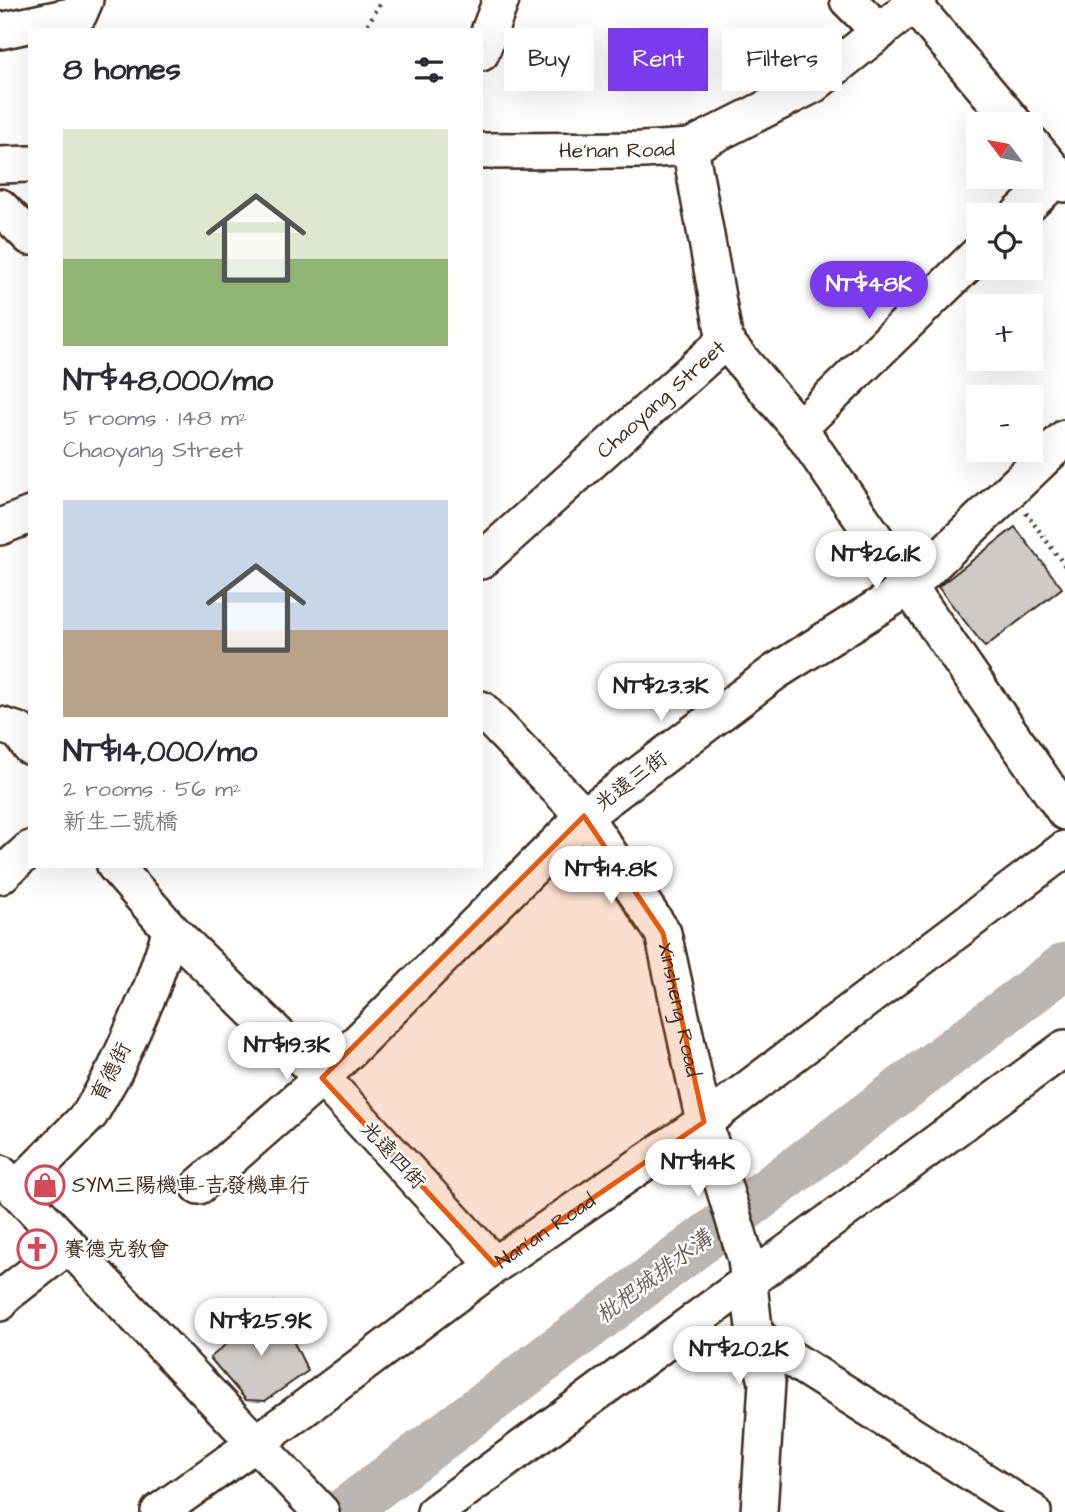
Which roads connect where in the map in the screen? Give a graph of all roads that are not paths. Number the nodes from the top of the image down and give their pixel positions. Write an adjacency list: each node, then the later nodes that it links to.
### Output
1 (85, 0): 5 (street)
2 (501, 0): 7 (street)
3 (848, 0): 6 (street)
4 (916, 2): 6 (street, He'nan Road); 8 (street)
5 (0, 31)
6 (880, 32): 9 (street, He'nan Road)
7 (483, 48)
8 (1005, 112)
9 (690, 147): 10 (street, He'nan Road); 19 (street, Chaoyang Street)
10 (483, 151)
11 (1043, 157): 14 (street)
12 (28, 164): 13 (street)
13 (0, 165)
14 (1062, 180): 15 (street)
15 (1033, 203)
16 (0, 207): 17 (street)
17 (28, 235)
18 (966, 266): 20 (street)
19 (725, 341): 20 (street); 24 (street, Chaoyang Street)
20 (799, 428): 25 (street)
21 (1065, 438): 25 (street, 光遠三街)
22 (28, 516): 23 (street)
23 (0, 527)
24 (483, 559)
25 (908, 588): 29 (street); 30 (street, 光遠三街)
26 (483, 711): 30 (street, Xinsheng Road)
27 (0, 725): 28 (street)
28 (28, 744)
29 (1065, 812)
30 (584, 816): 37 (street, 光遠三街); 38 (street, Xinsheng Road)
31 (1065, 849): 38 (street, Nan'an Road)
32 (28, 851): 34 (street)
33 (134, 873): 35 (street, 光遠四街)
34 (0, 876)
35 (171, 930): 37 (street, 光遠四街); 39 (street, 育德街)
36 (1065, 1048): 43 (street)
37 (322, 1078): 40 (street, 光遠三街); 42 (street, 光遠四街)
38 (704, 1122): 42 (street, Nan'an Road); 43 (street, Xinsheng Road)
39 (8, 1181): 41 (street)
40 (199, 1186)
41 (68, 1246): 44 (street); 46 (street)
42 (495, 1265): 46 (street, Nan'an Road)
43 (748, 1270): 45 (street); 49 (street)
44 (0, 1303)
45 (755, 1336): 50 (street); 51 (street)
46 (260, 1446): 47 (street, Nan'an Road); 48 (street)
47 (159, 1512)
48 (321, 1512)
49 (435, 1512)
50 (759, 1512)
51 (1033, 1512)

